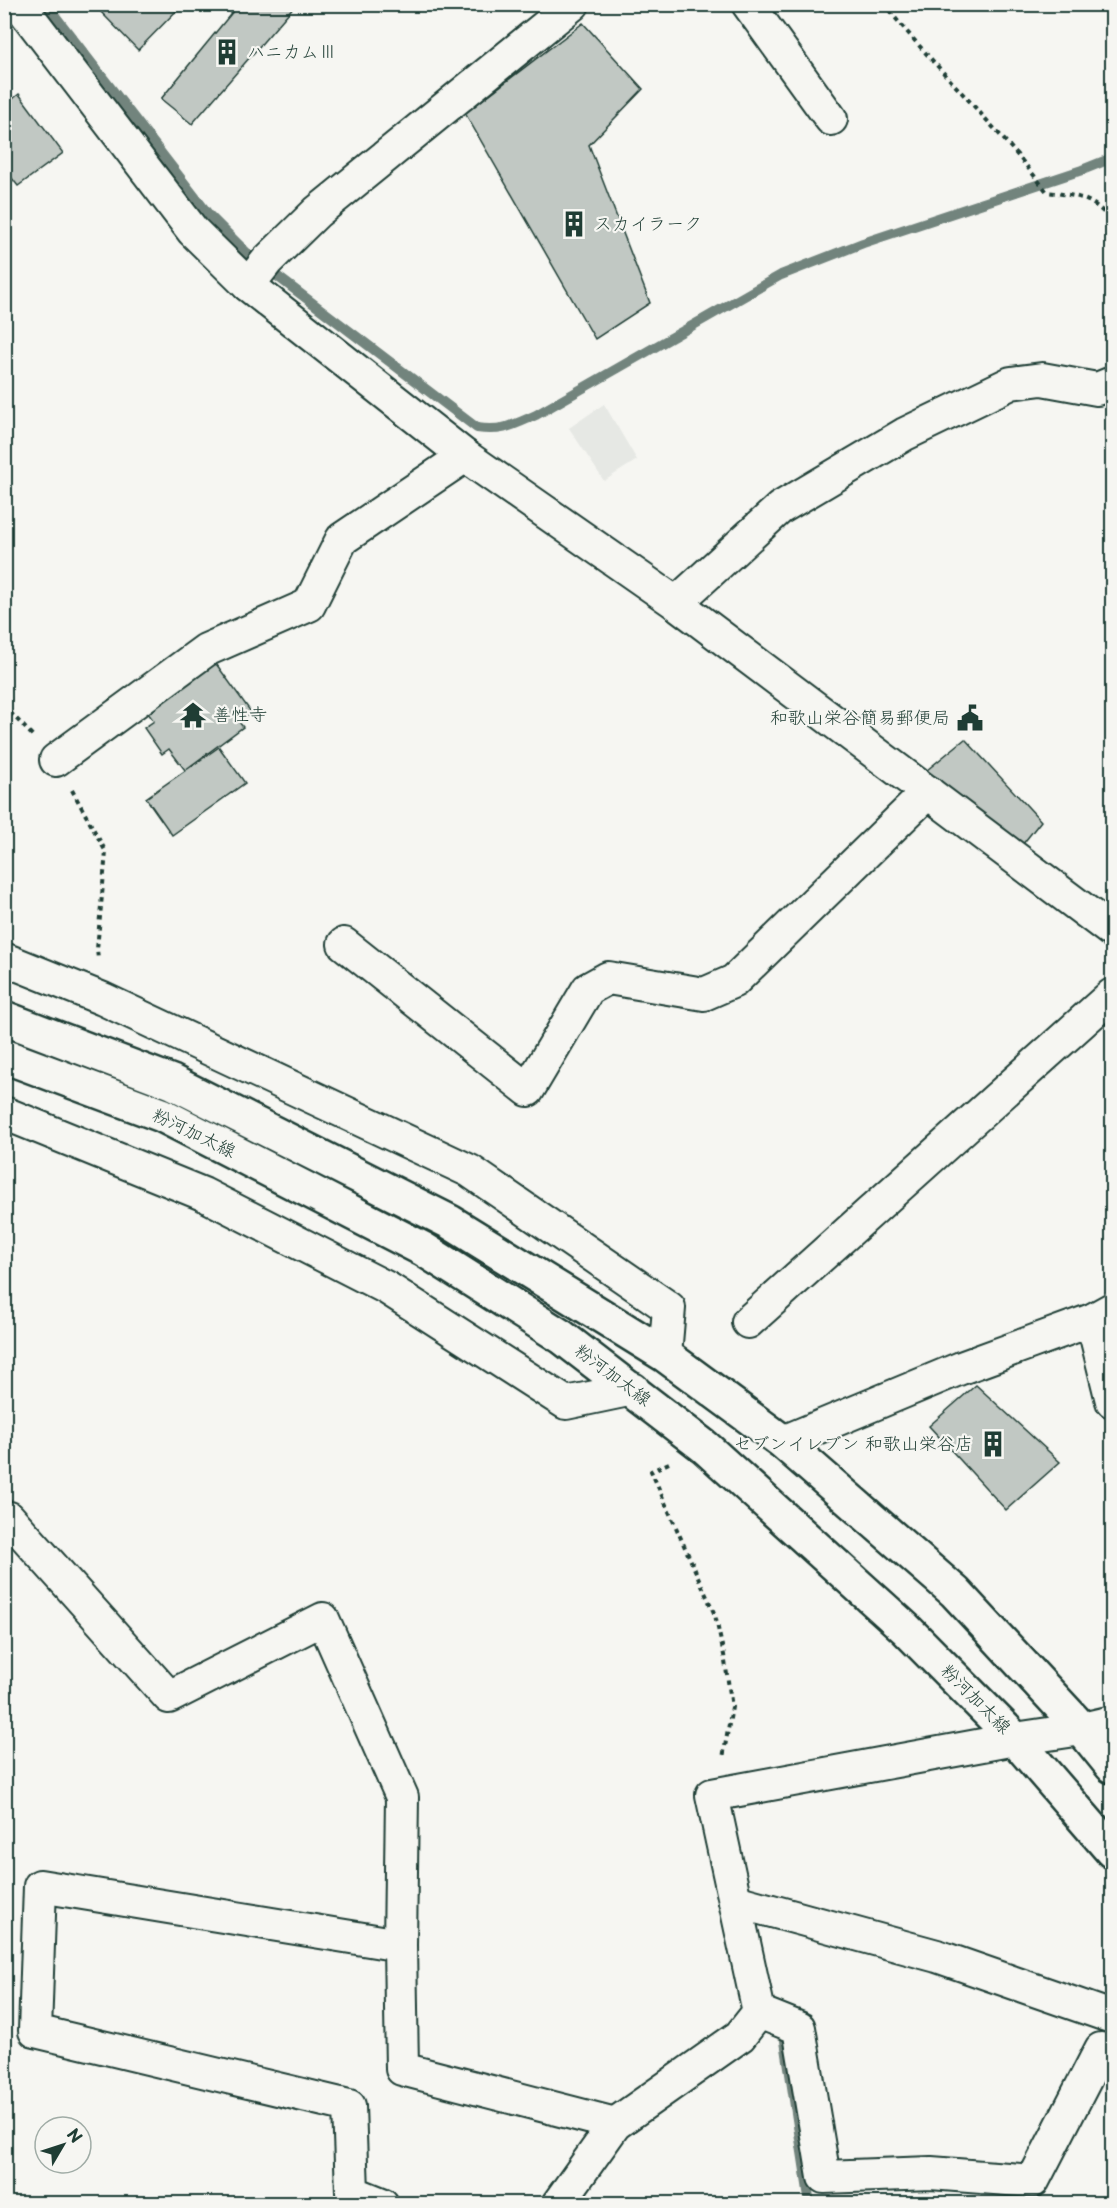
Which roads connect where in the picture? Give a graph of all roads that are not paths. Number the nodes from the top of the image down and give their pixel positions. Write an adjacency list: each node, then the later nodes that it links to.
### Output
1 (19, 4): 5 (street)
2 (573, 4): 5 (street)
3 (748, 4): 4 (street)
4 (831, 119)
5 (257, 274): 7 (street)
6 (1113, 383): 8 (street)
7 (465, 456): 8 (street); 9 (street)
8 (676, 603): 10 (street)
9 (56, 760)
10 (928, 792): 11 (street); 12 (street)
11 (1113, 931)
12 (344, 944)
13 (4, 959): 20 (street)
14 (1113, 995): 19 (street)
15 (4, 1018): 20 (main road, 粉河加太線)
16 (4, 1056): 21 (main road, 粉河加太線)
17 (4, 1113): 21 (street)
18 (1102, 1314): 22 (street); 23 (street)
19 (748, 1322)
20 (665, 1355): 23 (main road, 粉河加太線)
21 (633, 1389): 26 (main road, 粉河加太線)
22 (1113, 1401)
23 (783, 1442): 25 (main road, 粉河加太線)
24 (4, 1522): 30 (street)
25 (1097, 1726): 26 (street); 27 (main road, 粉河加太線)
26 (1015, 1738): 28 (main road, 粉河加太線); 29 (street)
27 (1113, 1766)
28 (1113, 1851)
29 (735, 1901): 31 (street); 32 (street)
30 (400, 1945): 34 (street); 35 (street)
31 (759, 2012): 33 (street); 34 (street)
32 (1113, 2018): 33 (street)
33 (1107, 2056)
34 (615, 2124): 37 (street)
35 (351, 2198): 36 (street)
36 (382, 2204)
37 (558, 2204)

